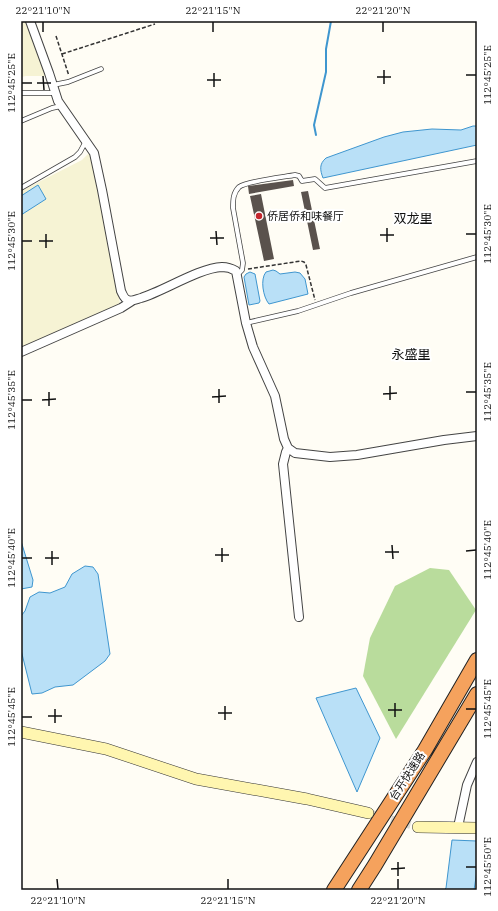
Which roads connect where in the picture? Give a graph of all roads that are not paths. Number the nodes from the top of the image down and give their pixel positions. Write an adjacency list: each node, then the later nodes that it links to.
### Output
1 (30, 21): 3 (street)
2 (101, 69): 3 (lane)
3 (54, 89): 4 (lane); 5 (street)
4 (21, 93)
5 (61, 106): 6 (lane); 7 (street)
6 (21, 120)
7 (87, 141): 9 (lane); 12 (street)
8 (477, 161): 11 (lane)
9 (21, 188)
10 (477, 257): 13 (lane)
11 (240, 271): 12 (street); 13 (street)
12 (132, 301): 14 (street)
13 (246, 323): 16 (street)
14 (21, 352)
15 (477, 436): 16 (street)
16 (288, 448): 17 (street)
17 (298, 617)
18 (477, 660): 26 (highway, 台开快速路)
19 (477, 694): 27 (highway, 台开快速路)
20 (21, 732): 22 (street)
21 (477, 762): 24 (street)
22 (368, 813)
23 (418, 826): 24 (street)
24 (458, 827): 25 (street)
25 (477, 828)
26 (334, 890)
27 (359, 890)

